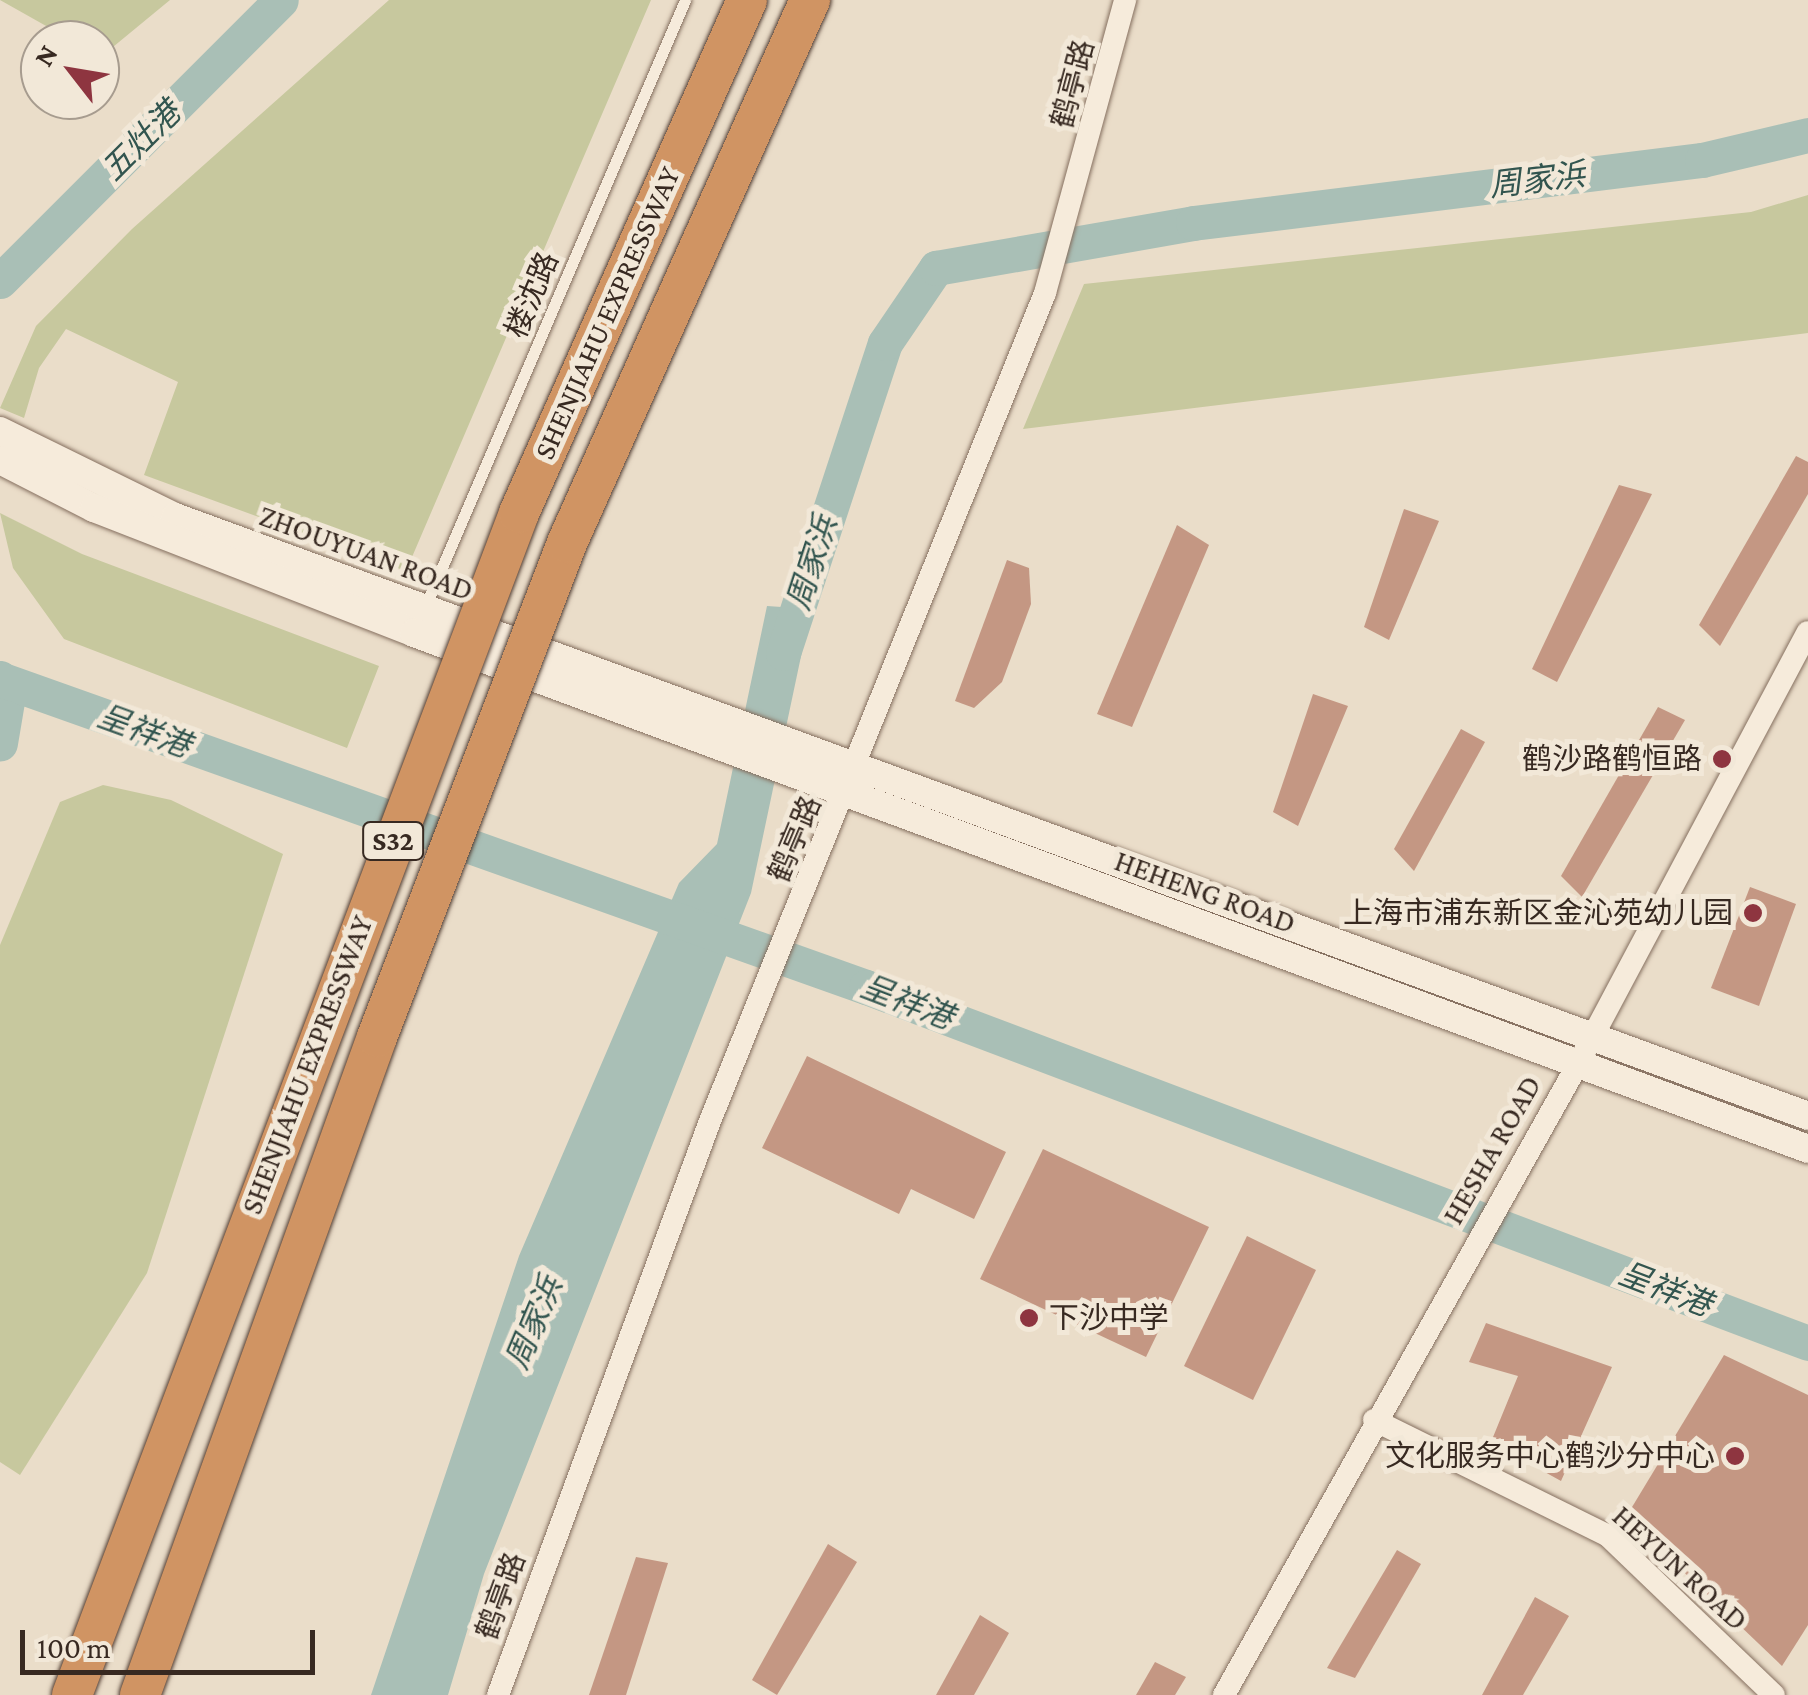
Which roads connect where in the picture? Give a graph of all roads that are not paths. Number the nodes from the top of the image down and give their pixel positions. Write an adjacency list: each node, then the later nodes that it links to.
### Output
1 (685, 0): 7 (lane, 楼沈路)
2 (747, 0): 16 (highway, SHENJIAHU EXPRESSWAY / S32, bridge)
3 (810, 0): 17 (highway, SHENJIAHU EXPRESSWAY / S32, bridge)
4 (1125, 0): 10 (street, 鹤亭路)
5 (0, 431): 7 (street, ZHOUYUAN ROAD)
6 (0, 460): 9 (street, ZHOUYUAN ROAD)
7 (424, 610): 9 (street, ZHOUYUAN ROAD)
8 (1808, 632): 11 (street, HESHA ROAD)
9 (714, 731): 10 (street, HEHENG ROAD)
10 (852, 782): 11 (street, HEHENG ROAD); 12 (street, HEHENG ROAD); 18 (street, 鹤亭路)
11 (1593, 1035): 12 (street, HESHA ROAD); 13 (street, HEHENG ROAD)
12 (1578, 1064): 14 (street, HEHENG ROAD); 15 (street, HESHA ROAD)
13 (1808, 1116)
14 (1808, 1148)
15 (1374, 1420): 19 (street, HESHA ROAD); 20 (street, HEYUN ROAD)
16 (72, 1695)
17 (140, 1695)
18 (498, 1695)
19 (1224, 1695)
20 (1774, 1695)

